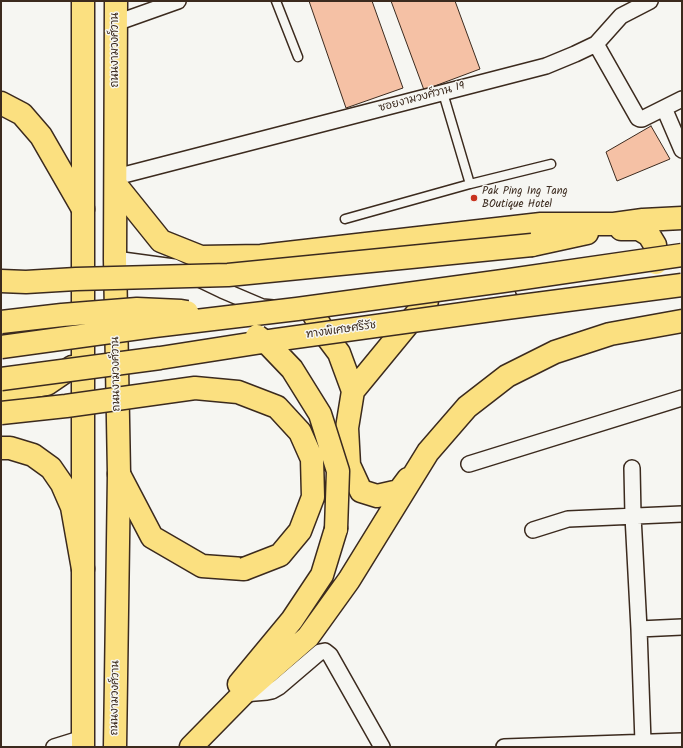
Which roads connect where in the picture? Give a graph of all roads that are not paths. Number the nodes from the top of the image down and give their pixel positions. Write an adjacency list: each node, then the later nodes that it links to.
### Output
1 (83, 1): 17 (main road)
2 (116, 1): 6 (main road, ถนนงามวงศ์วาน)
3 (178, 1): 6 (street)
4 (276, 1): 8 (lane)
5 (650, 1): 7 (street)
6 (116, 23): 15 (main road, ถนนงามวงศ์วาน)
7 (596, 44): 9 (street, ซอยงามวงศ์วาน 19); 12 (street)
8 (298, 57)
9 (443, 93): 15 (street, ซอยงามวงศ์วาน 19); 16 (lane)
10 (682, 99): 12 (street)
11 (1, 103): 17 (main road)
12 (664, 108): 13 (street)
13 (682, 150)
14 (551, 164): 16 (lane)
15 (116, 181): 20 (main road); 21 (main road, ถนนงามวงศ์วาน)
16 (470, 184): 19 (lane)
17 (83, 209): 29 (main road)
18 (676, 218): 20 (main road); 22 (main road)
19 (345, 219)
20 (612, 226): 22 (main road); 23 (main road, bridge)
21 (115, 259): 25 (street); 39 (main road, ถนนงามวงศ์วาน)
22 (671, 268): 24 (street); 28 (main road, bridge); 30 (main road, ทางพิเศษศรีรัช, bridge)
23 (1, 281)
24 (427, 301): 25 (street); 31 (main road)
25 (314, 315): 31 (main road)
26 (682, 321): 36 (main road)
27 (1, 322): 52 (main road, bridge)
28 (1, 346)
29 (83, 358): 32 (main road); 43 (main road)
30 (1, 379)
31 (353, 391): 36 (main road)
32 (1, 392)
33 (682, 398): 37 (street)
34 (1, 413): 39 (main road, bridge)
35 (1, 448): 43 (main road)
36 (428, 452): 46 (main road)
37 (469, 464)
38 (632, 468): 41 (street)
39 (119, 474): 51 (main road, ถนนงามวงศ์วาน)
40 (682, 514): 41 (street)
41 (633, 516): 42 (street); 45 (street)
42 (533, 530)
43 (83, 569): 48 (main road)
44 (682, 627): 45 (street)
45 (639, 628): 49 (street)
46 (243, 694): 52 (main road); 53 (street)
47 (682, 741): 49 (street)
48 (83, 742): 50 (street)
49 (643, 742): 54 (street)
50 (54, 747)
51 (115, 747)
52 (191, 747)
53 (382, 747)
54 (504, 747)

